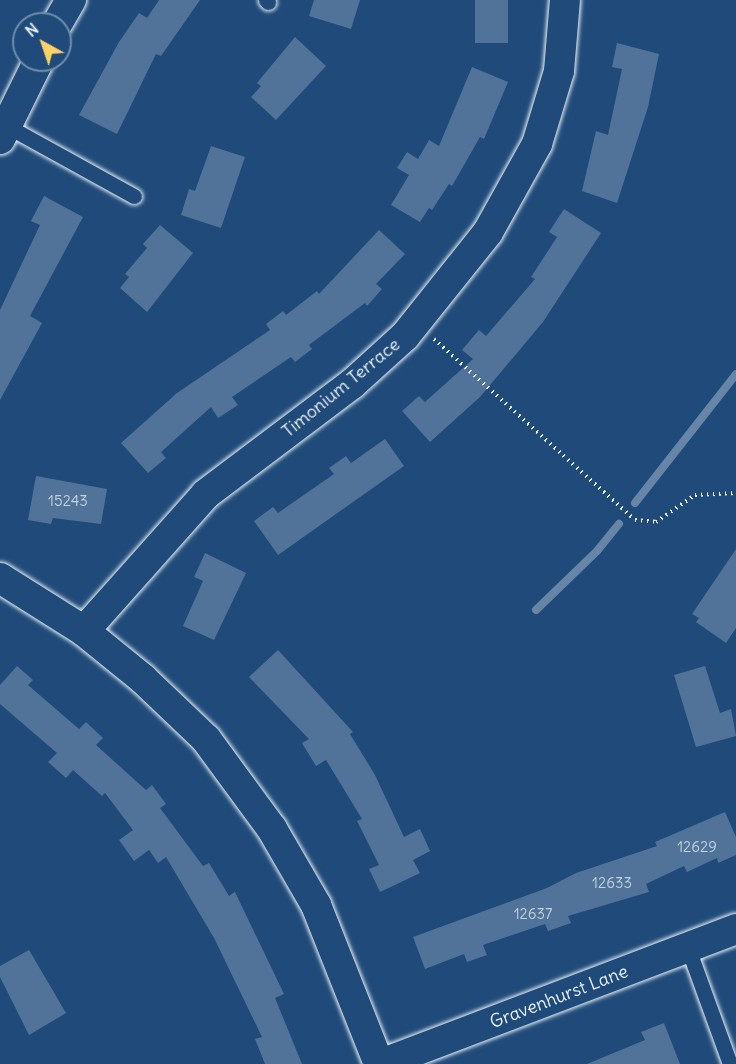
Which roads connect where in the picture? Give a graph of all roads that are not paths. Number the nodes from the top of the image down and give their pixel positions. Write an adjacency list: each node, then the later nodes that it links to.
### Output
1 (565, 0): 6 (street, Timonium Terrace)
2 (33, 72): 3 (street)
3 (3, 132): 4 (lane)
4 (134, 196)
5 (0, 578): 6 (street)
6 (84, 631): 9 (street)
7 (736, 929): 8 (street, Gravenhurst Lane)
8 (688, 948): 9 (street, Gravenhurst Lane); 10 (lane)
9 (380, 1064)
10 (730, 1064)

